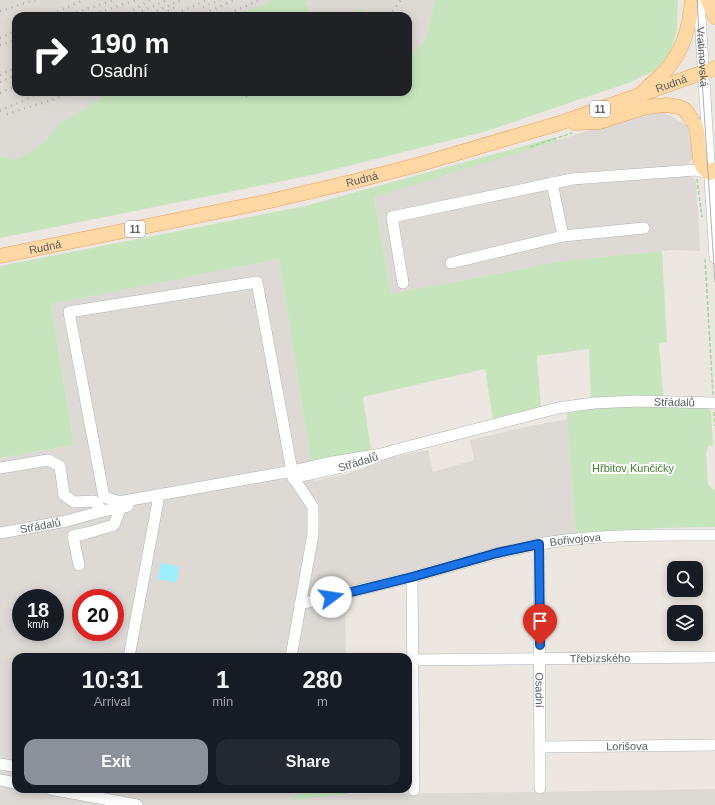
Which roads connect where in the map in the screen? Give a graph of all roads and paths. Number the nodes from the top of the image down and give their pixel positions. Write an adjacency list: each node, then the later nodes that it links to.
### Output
1 (692, 0): 6 (main road)
2 (699, 0): 5 (street, Vratimovská)
3 (708, 0): 4 (main road)
4 (715, 17)
5 (709, 70): 6 (main road, Rudná / 11); 9 (street, Vratimovská)
6 (639, 96): 7 (main road, Rudná / 11)
7 (560, 123): 9 (main road); 14 (main road, Rudná / 11)
8 (696, 170): 9 (street); 10 (street); 11 (path)
9 (712, 171): 15 (street, Vratimovská)
10 (552, 184): 13 (street); 17 (street)
11 (703, 218)
12 (644, 228): 13 (street)
13 (563, 236): 16 (street)
14 (0, 256)
15 (710, 258): 18 (path)
16 (451, 263)
17 (403, 283)
18 (714, 403): 19 (path); 21 (street, Střádalů)
19 (715, 426)
20 (0, 468): 24 (street)
21 (293, 474): 21 (street); 22 (street, Střádalů); 30 (street)
22 (158, 501): 23 (street, Střádalů); 31 (street)
23 (122, 507): 24 (street, Střádalů); 28 (street)
24 (103, 511): 25 (street, Střádalů)
25 (0, 533)
26 (715, 535): 27 (street, Bořivojova)
27 (539, 544): 29 (street, Bořivojova); 34 (street, Osadní)
28 (79, 565)
29 (412, 577): 30 (street, Bořivojova); 35 (street)
30 (300, 604): 32 (street)
31 (130, 653)
32 (292, 653)
33 (715, 657): 34 (street, Třebízského)
34 (540, 659): 35 (street, Třebízského); 37 (street, Osadní)
35 (412, 660): 43 (street)
36 (715, 745): 37 (street, Lorišova)
37 (540, 747): 42 (street, Osadní)
38 (0, 764): 39 (street)
39 (12, 766)
40 (0, 780): 41 (street)
41 (12, 782)
42 (540, 788)
43 (414, 790)
44 (72, 793): 45 (street)
45 (137, 805)

